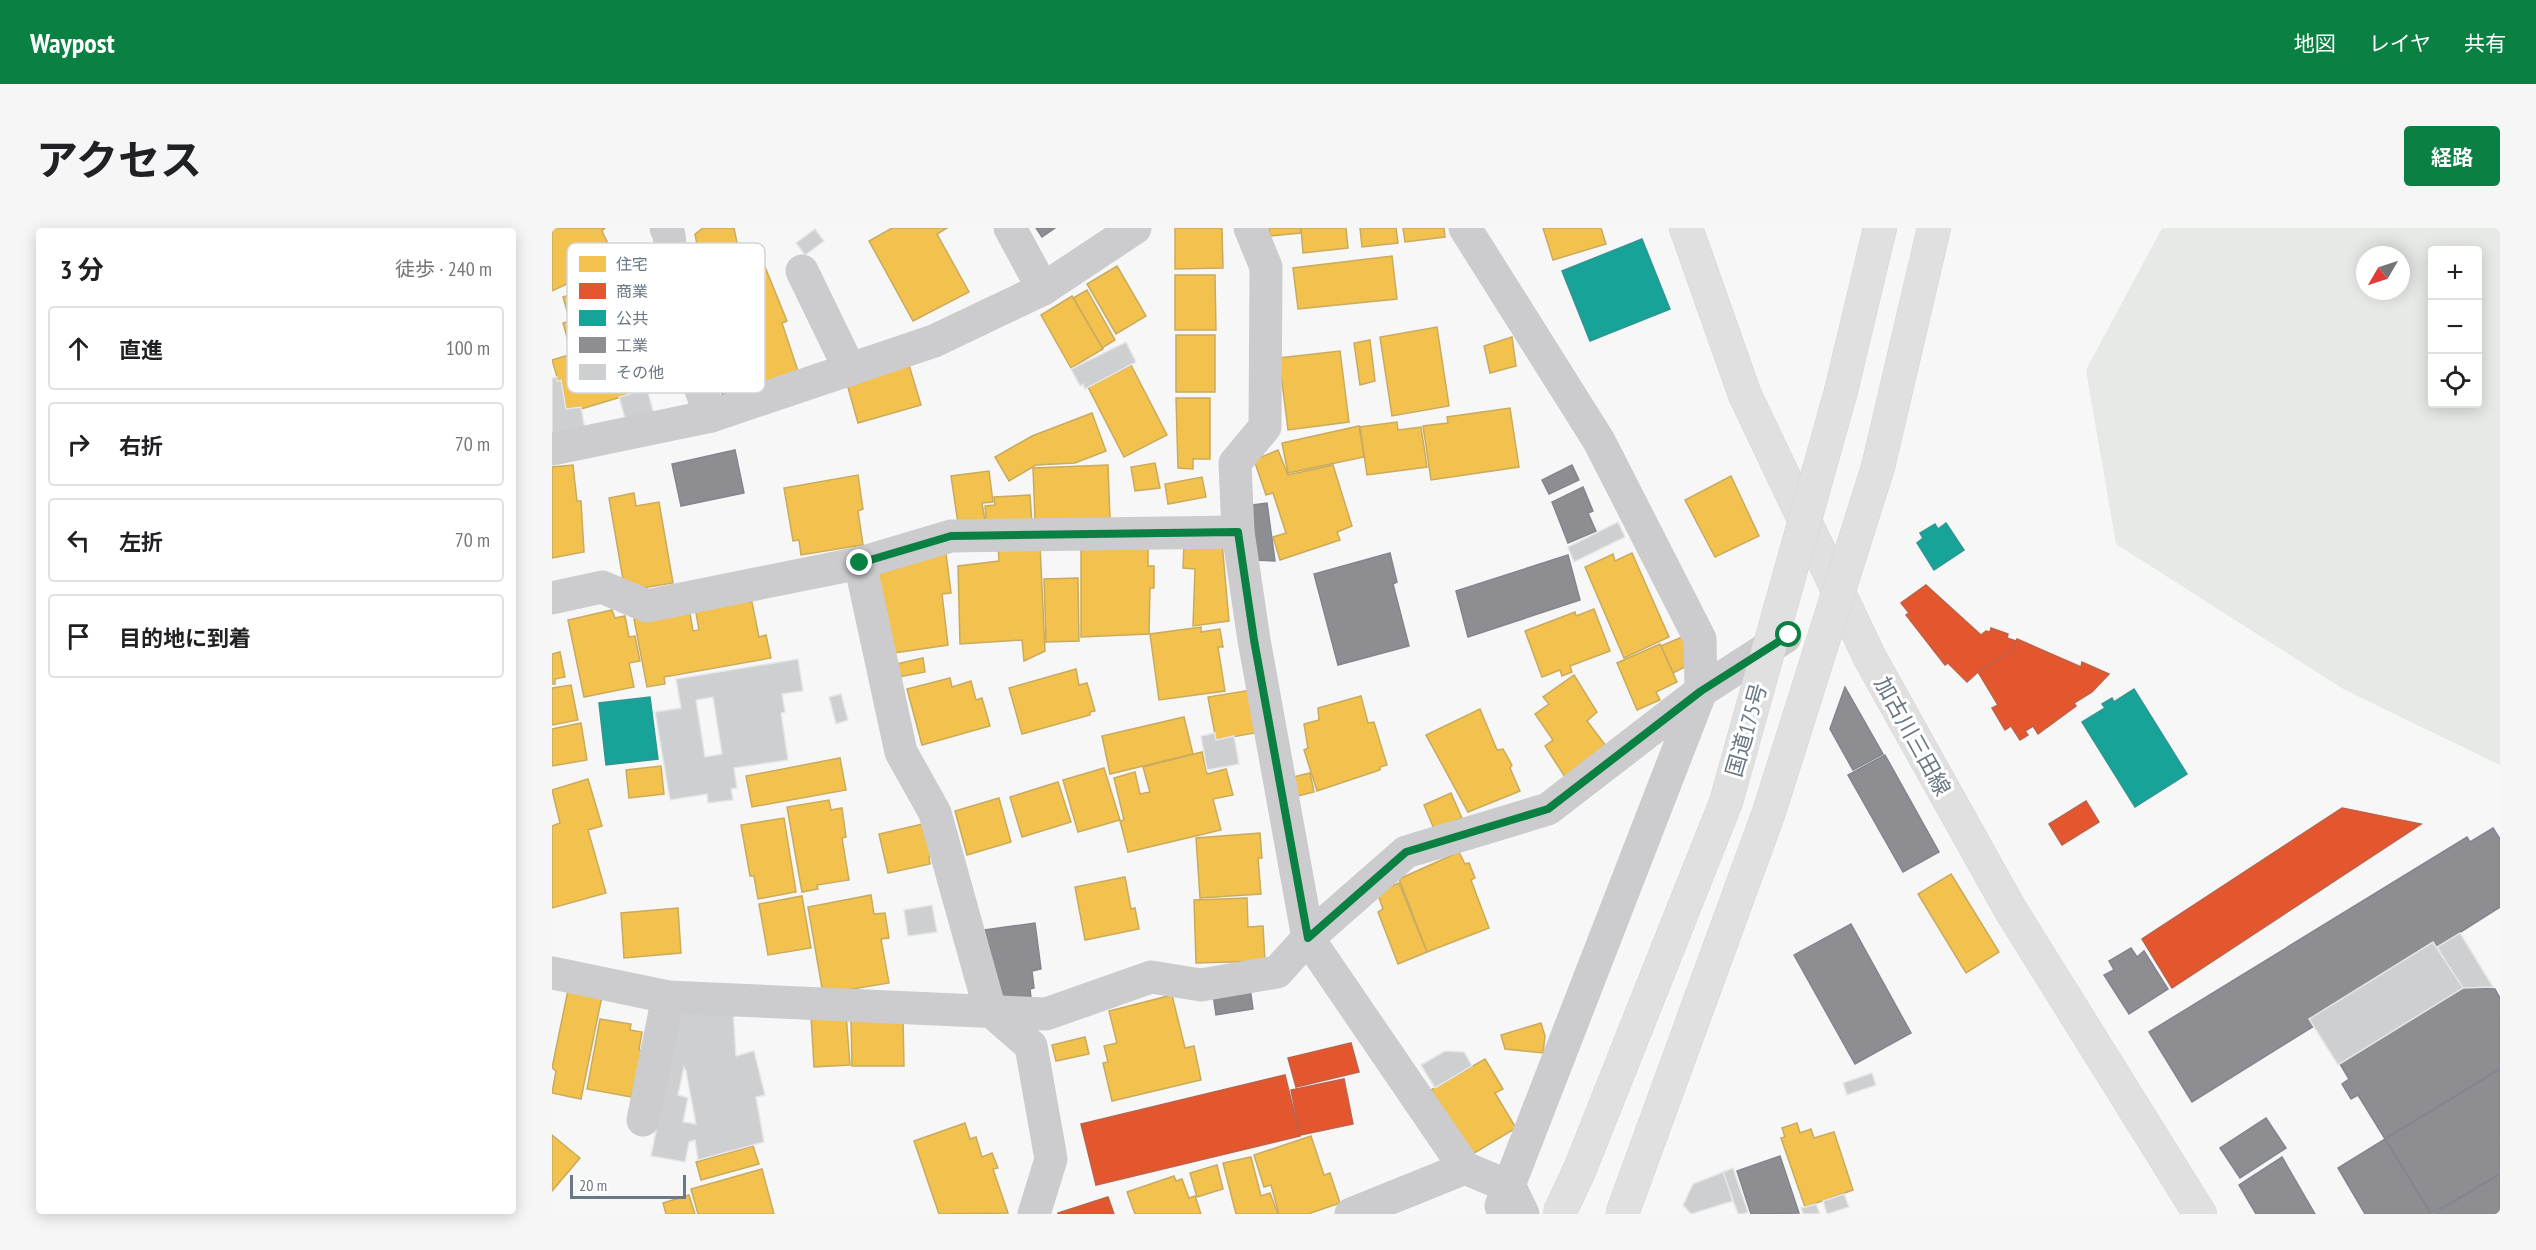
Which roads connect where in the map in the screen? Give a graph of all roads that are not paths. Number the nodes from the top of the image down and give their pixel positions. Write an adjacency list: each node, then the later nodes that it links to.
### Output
1 (666, 228): 9 (street)
2 (1010, 228): 11 (street)
3 (1135, 228): 11 (street)
4 (1250, 228): 16 (street)
5 (1465, 228): 20 (street)
6 (1686, 228): 32 (main road, 加古川三田線)
7 (1880, 228): 30 (main road, 国道175号, bridge)
8 (1934, 228): 31 (main road, 国道175号, bridge)
9 (670, 243)
10 (802, 272): 12 (street)
11 (1043, 289): 12 (street)
12 (850, 370): 14 (street)
13 (702, 393): 14 (street)
14 (711, 416): 15 (street)
15 (552, 449)
16 (1238, 532): 17 (street); 21 (street)
17 (860, 563): 18 (street); 24 (street)
18 (552, 598)
19 (1789, 635): 20 (street)
20 (1701, 691): 21 (street); 27 (street)
21 (1308, 938): 24 (street); 26 (street)
22 (552, 973): 23 (street)
23 (668, 997): 24 (street); 25 (street)
24 (990, 1010): 28 (street)
25 (643, 1120)
26 (1465, 1168): 27 (street); 29 (street)
27 (1510, 1205)
28 (1034, 1214)
29 (1351, 1214)
30 (1559, 1214)
31 (1622, 1214)
32 (2200, 1214)

